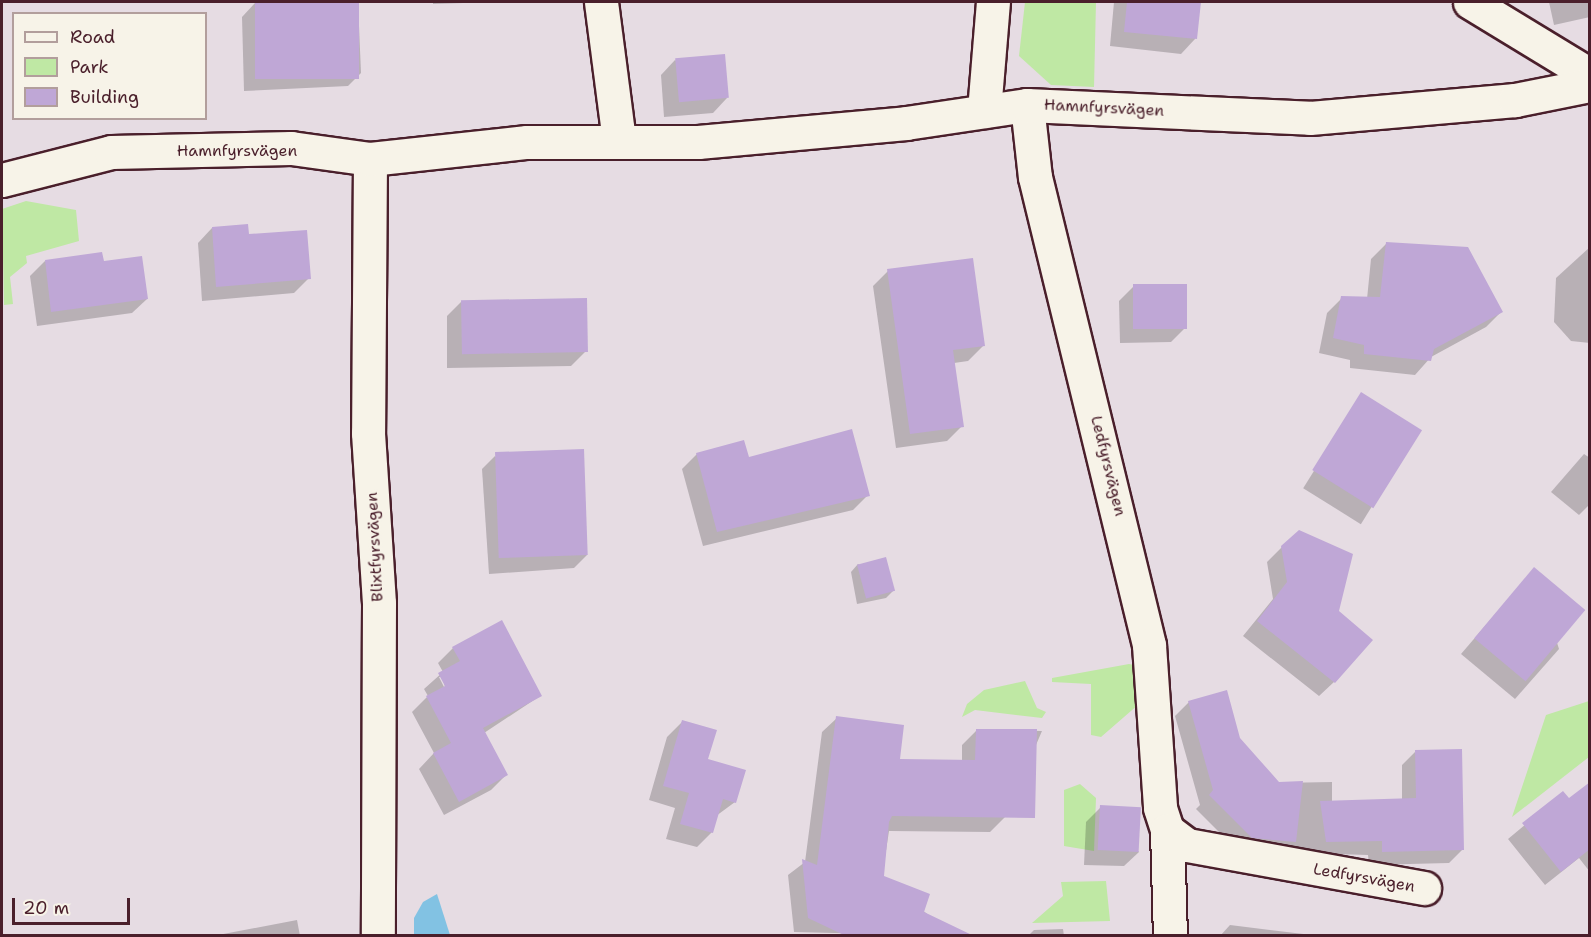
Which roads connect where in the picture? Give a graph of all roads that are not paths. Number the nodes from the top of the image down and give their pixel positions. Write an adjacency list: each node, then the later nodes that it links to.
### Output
1 (601, 2): 8 (street)
2 (993, 2): 7 (street)
3 (1470, 2): 4 (street)
4 (1590, 75)
5 (1590, 85): 6 (street, Hamnfyrsvägen)
6 (1027, 105): 7 (street, Hamnfyrsvägen); 11 (street, Ledfyrsvägen)
7 (984, 111): 8 (street, Hamnfyrsvägen)
8 (619, 141): 9 (street, Hamnfyrsvägen)
9 (370, 159): 10 (street, Hamnfyrsvägen); 13 (street, Blixtfyrsvägen)
10 (2, 180)
11 (1167, 830): 12 (street, Ledfyrsvägen); 14 (street, Ledfyrsvägen)
12 (1424, 888)
13 (378, 936)
14 (1170, 936)

